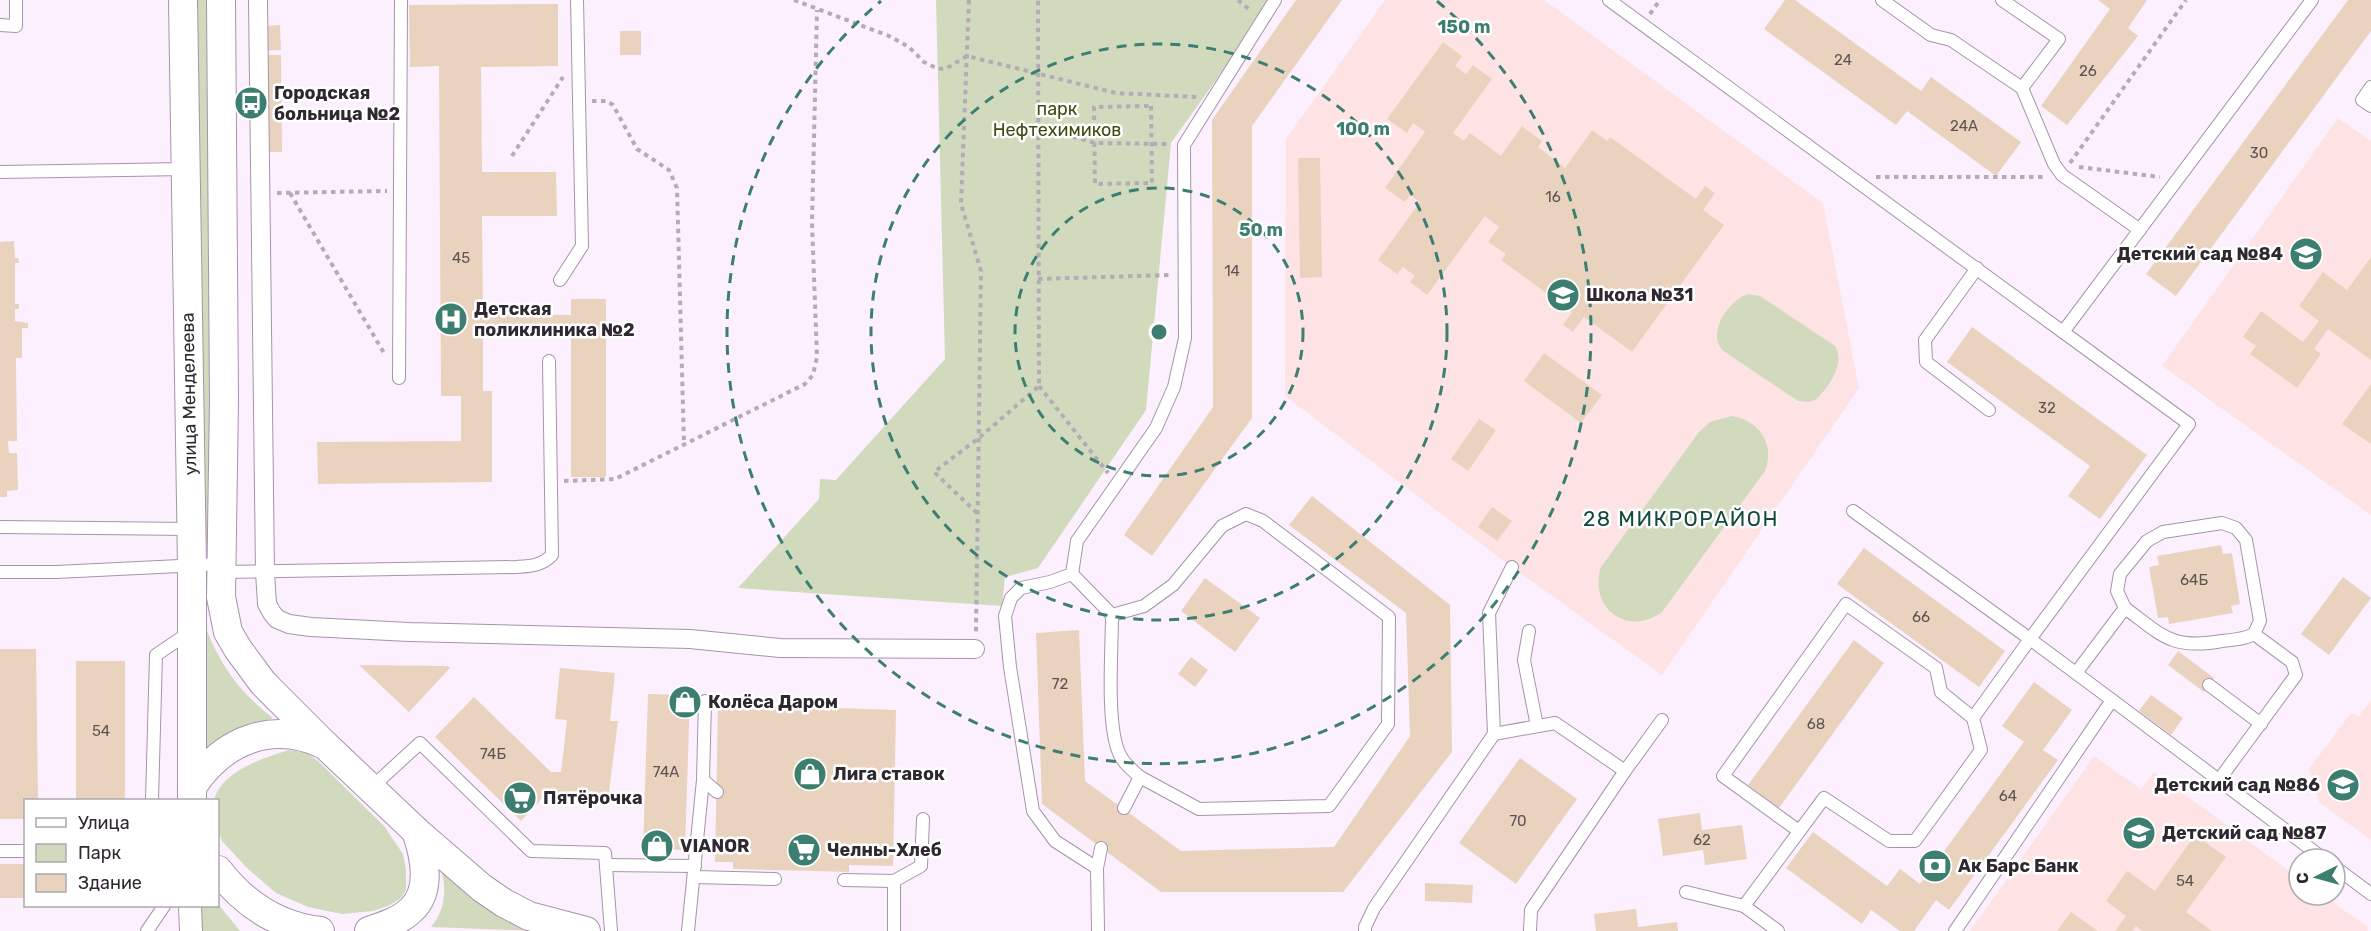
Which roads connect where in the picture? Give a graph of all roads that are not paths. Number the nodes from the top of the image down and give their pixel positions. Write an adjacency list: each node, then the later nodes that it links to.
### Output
1 (16, 0): 12 (lane)
2 (183, 0): 16 (street, улица Менделеева)
3 (221, 0): 30 (street, улица Менделеева)
4 (258, 0): 32 (street)
5 (401, 0): 23 (lane)
6 (576, 0): 20 (lane)
7 (1275, 0): 33 (lane)
8 (1609, 0): 19 (lane)
9 (1882, 0): 14 (lane)
10 (2002, 0): 14 (lane)
11 (2312, 0): 18 (lane)
12 (0, 25)
13 (2371, 87): 15 (lane)
14 (2022, 88): 18 (lane)
15 (2371, 106)
16 (186, 169): 17 (lane); 27 (street, улица Менделеева)
17 (0, 172)
18 (2140, 230): 21 (lane)
19 (1977, 268): 21 (lane); 24 (lane)
20 (560, 280)
21 (2063, 332): 39 (lane)
22 (549, 361): 32 (lane)
23 (399, 378)
24 (1989, 410)
25 (1853, 511): 39 (lane)
26 (0, 527): 27 (lane)
27 (190, 529): 28 (street, улица Менделеева)
28 (192, 566): 30 (lane); 31 (lane); 36 (street, улица Менделеева)
29 (1512, 567): 49 (lane)
30 (221, 568): 32 (lane); 50 (street, улица Менделеева)
31 (0, 572)
32 (265, 572): 40 (street)
33 (1072, 574): 35 (lane); 68 (lane)
34 (2125, 608): 38 (lane); 38 (lane); 41 (lane)
35 (1112, 615): 52 (lane); 52 (lane)
36 (191, 631): 57 (street, улица Менделеева); 58 (lane)
37 (1530, 631): 48 (lane)
38 (2254, 634): 47 (lane)
39 (2030, 639): 41 (lane); 45 (lane)
40 (975, 649)
41 (2076, 674): 43 (lane)
42 (2209, 685): 47 (lane)
43 (2112, 700): 54 (lane); 92 (lane)
44 (705, 701): 53 (lane)
45 (1973, 718): 62 (lane); 62 (lane)
46 (1662, 720): 51 (lane)
47 (2261, 724): 54 (lane)
48 (1537, 726): 49 (lane); 51 (lane)
49 (1494, 734): 89 (lane)
50 (325, 745): 55 (street, улица Менделеева); 57 (street)
51 (1625, 771): 90 (lane)
52 (1140, 777): 59 (lane)
53 (704, 780): 56 (lane); 70 (lane)
54 (2219, 780): 63 (lane)
55 (371, 788): 61 (street, улица Менделеева); 67 (lane)
56 (717, 792)
57 (192, 794)
58 (152, 799)
59 (1124, 808)
60 (923, 819): 74 (lane)
61 (416, 831): 83 (street); 84 (street, улица Менделеева)
62 (1798, 831): 77 (lane)
63 (2308, 847)
64 (1101, 848): 68 (lane)
65 (0, 851): 66 (lane)
66 (24, 851)
67 (606, 865): 70 (lane); 85 (lane)
68 (1096, 868): 88 (lane)
69 (219, 871): 80 (street)
70 (694, 871): 72 (lane); 86 (lane)
71 (2347, 876): 76 (lane)
72 (776, 879)
73 (844, 879): 74 (lane)
74 (894, 880): 87 (lane)
75 (1686, 892): 77 (lane)
76 (2371, 894)
77 (1744, 906): 91 (lane)
78 (163, 907): 81 (lane)
79 (190, 907): 82 (street)
80 (308, 930)
81 (147, 931)
82 (191, 931)
83 (369, 931)
84 (586, 931)
85 (611, 931)
86 (688, 931)
87 (894, 931)
88 (1098, 931)
89 (1365, 931)
90 (1530, 931)
91 (1778, 931)
92 (1955, 931)

